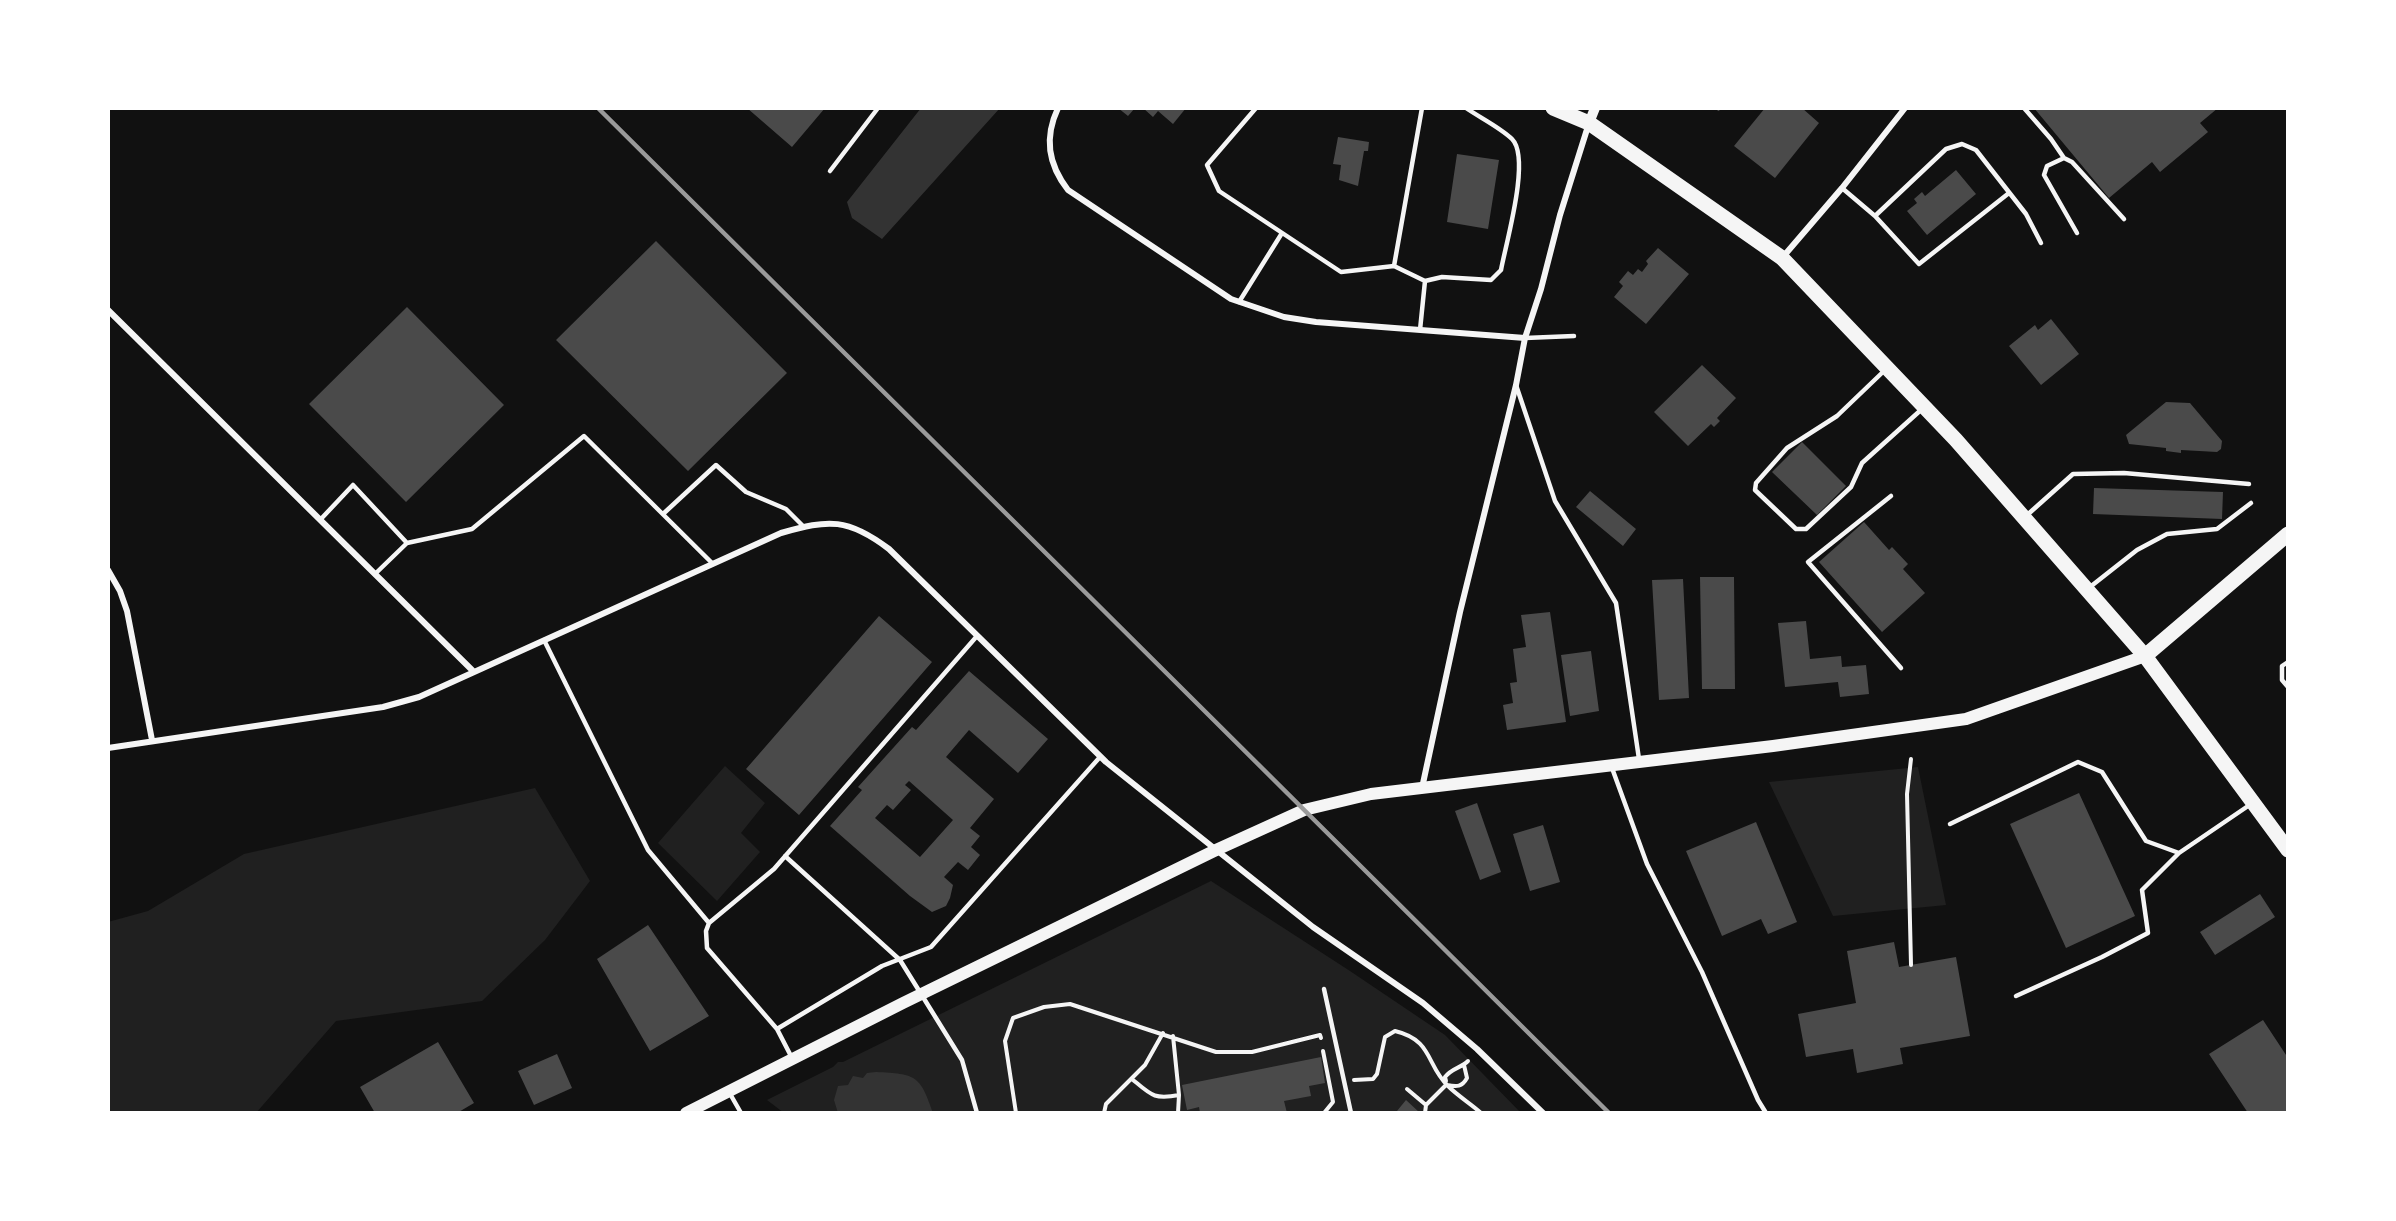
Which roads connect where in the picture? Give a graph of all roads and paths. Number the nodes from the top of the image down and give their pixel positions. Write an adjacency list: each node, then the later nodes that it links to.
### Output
1 (878, 108): 13 (lane)
2 (1058, 108): 24 (street)
3 (1256, 108): 18 (lane)
4 (1422, 108): 22 (lane)
5 (1466, 108): 23 (lane)
6 (1553, 108): 11 (main road)
7 (1580, 108): 11 (main road)
8 (1595, 108): 11 (street)
9 (1905, 108): 14 (street)
10 (2024, 108): 12 (lane)
11 (1589, 123): 21 (main road); 28 (street)
12 (2064, 158): 17 (lane); 19 (lane)
13 (830, 171)
14 (1842, 188): 16 (lane); 21 (street)
15 (2009, 193): 16 (lane); 16 (lane); 20 (lane)
16 (1875, 216)
17 (2124, 219)
18 (1282, 233): 22 (lane); 24 (lane)
19 (2077, 233)
20 (2041, 243)
21 (1782, 258): 29 (main road)
22 (1394, 266): 23 (lane)
23 (1425, 282): 26 (lane)
24 (1239, 302): 26 (street)
25 (108, 310): 37 (street)
26 (1420, 330): 28 (street)
27 (1574, 336): 28 (lane)
28 (1525, 338): 30 (street)
29 (1887, 368): 31 (main road); 31 (lane)
30 (1516, 385): 56 (lane); 58 (street)
31 (1924, 407): 36 (main road)
32 (2249, 484): 36 (lane)
33 (1891, 496): 49 (lane)
34 (2251, 503): 44 (lane)
35 (663, 514): 38 (lane); 40 (lane); 41 (lane)
36 (2024, 518): 44 (main road)
37 (320, 520): 40 (lane); 43 (street)
38 (803, 526): 41 (street); 45 (street)
39 (2288, 534): 47 (main road)
40 (407, 543): 43 (lane)
41 (714, 564): 46 (street)
42 (108, 570): 52 (street)
43 (375, 574): 50 (street)
44 (2086, 589): 47 (main road)
45 (977, 636): 54 (street); 64 (lane)
46 (544, 640): 50 (street); 65 (lane)
47 (2145, 656): 56 (main road); 59 (main road)
48 (2288, 662): 51 (lane)
49 (1901, 668)
50 (474, 672): 52 (street)
51 (2288, 687)
52 (152, 740): 53 (street)
53 (108, 748)
54 (1100, 757): 61 (street); 66 (lane)
55 (1911, 759): 67 (path)
56 (1639, 762): 57 (main road)
57 (1611, 765): 58 (main road); 94 (lane)
58 (1422, 789): 61 (main road)
59 (2253, 803): 62 (main road); 63 (lane)
60 (1950, 824): 63 (lane)
61 (1216, 850): 69 (main road); 93 (street)
62 (2288, 850)
63 (2179, 853): 70 (lane)
64 (786, 856): 65 (lane); 66 (lane)
65 (709, 922): 71 (lane)
66 (900, 960): 69 (lane); 71 (lane)
67 (1911, 965)
68 (1324, 989): 76 (lane)
69 (921, 994): 74 (main road); 85 (lane)
70 (2016, 996)
71 (777, 1029): 74 (lane)
72 (1163, 1033): 73 (path); 75 (path); 86 (path)
73 (1173, 1036): 80 (path); 89 (path)
74 (793, 1060): 79 (main road)
75 (1132, 1079): 80 (path); 87 (path)
76 (1344, 1080): 77 (path); 90 (lane)
77 (1446, 1085): 77 (path); 81 (path); 82 (path)
78 (1407, 1089): 81 (path)
79 (729, 1092): 83 (main road); 84 (lane)
80 (1179, 1095): 88 (path)
81 (1426, 1105): 91 (path)
82 (1479, 1111): 92 (path)
83 (686, 1113)
84 (741, 1113)
85 (977, 1113)
86 (1016, 1113)
87 (1104, 1113)
88 (1178, 1113)
89 (1324, 1113)
90 (1351, 1113)
91 (1425, 1113)
92 (1472, 1113)
93 (1543, 1113)
94 (1766, 1113)

